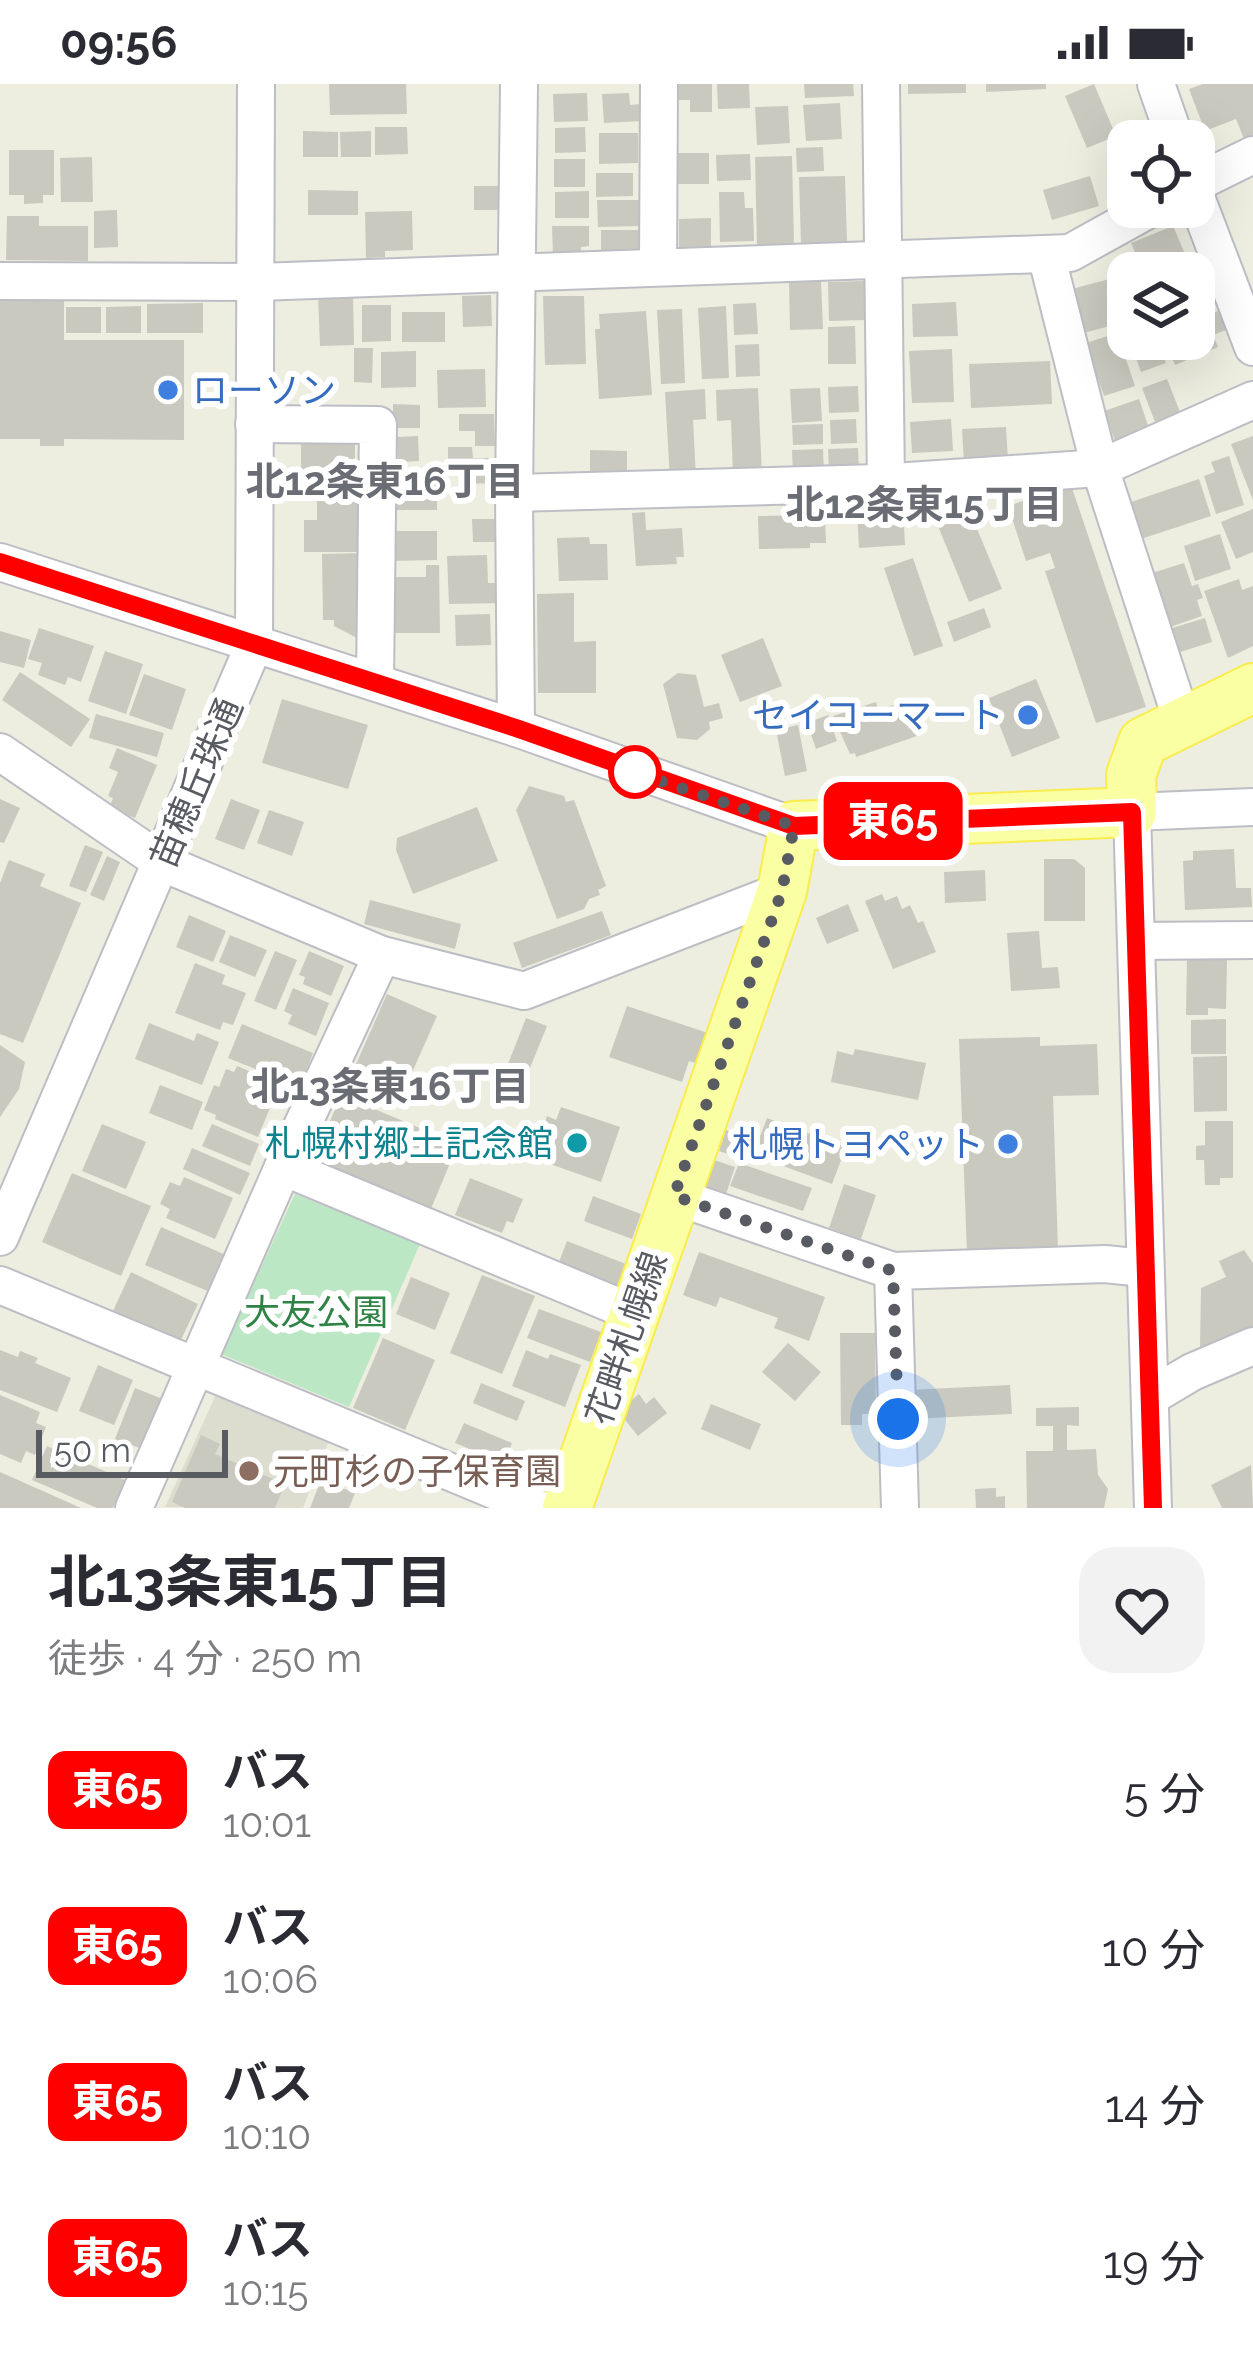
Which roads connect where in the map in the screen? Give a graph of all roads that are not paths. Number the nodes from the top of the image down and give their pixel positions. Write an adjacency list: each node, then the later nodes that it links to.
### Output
1 (256, 84): 16 (street, 苗穂丘珠通)
2 (518, 84): 14 (street)
3 (659, 84): 13 (street)
4 (881, 84): 12 (street)
5 (1156, 84): 6 (street)
6 (1169, 120)
7 (1253, 155): 8 (street)
8 (1215, 176)
9 (1115, 228): 11 (street)
10 (1209, 228): 17 (street)
11 (1046, 254): 12 (street); 20 (street)
12 (882, 258): 13 (street); 21 (street)
13 (658, 265): 14 (street)
14 (517, 270): 16 (street); 22 (street)
15 (0, 281): 16 (street)
16 (258, 282): 19 (street, 苗穂丘珠通)
17 (1253, 347)
18 (1253, 400): 20 (street)
19 (254, 424): 24 (street, 苗穂丘珠通); 25 (street)
20 (1100, 468): 21 (street); 27 (street)
21 (886, 483): 22 (street)
22 (514, 493): 28 (street)
23 (0, 562): 24 (street)
24 (254, 645): 25 (street); 33 (street, 苗穂丘珠通)
25 (375, 682): 28 (street)
26 (1253, 688): 27 (main road)
27 (1182, 721): 31 (main road)
28 (516, 728): 32 (street)
29 (0, 752): 33 (street)
30 (1253, 807): 31 (street)
31 (1132, 812): 32 (main road); 36 (street)
32 (794, 826): 34 (main road, 花畔札幌線)
33 (163, 863): 37 (street); 40 (street, 苗穂丘珠通)
34 (782, 891): 37 (street); 39 (main road, 花畔札幌線)
35 (1253, 940): 36 (street)
36 (1136, 941): 41 (street)
37 (382, 955): 38 (street)
38 (283, 1166): 44 (street); 46 (street)
39 (674, 1196): 42 (street); 44 (main road, 花畔札幌線)
40 (0, 1237)
41 (1144, 1268): 42 (street); 47 (street)
42 (893, 1271): 51 (street)
43 (0, 1285): 46 (street)
44 (636, 1314): 50 (main road, 花畔札幌線)
45 (1253, 1346): 47 (street)
46 (195, 1366): 48 (street); 49 (street)
47 (1150, 1396): 52 (street)
48 (134, 1508)
49 (537, 1508)
50 (566, 1508)
51 (901, 1508)
52 (1153, 1508)

